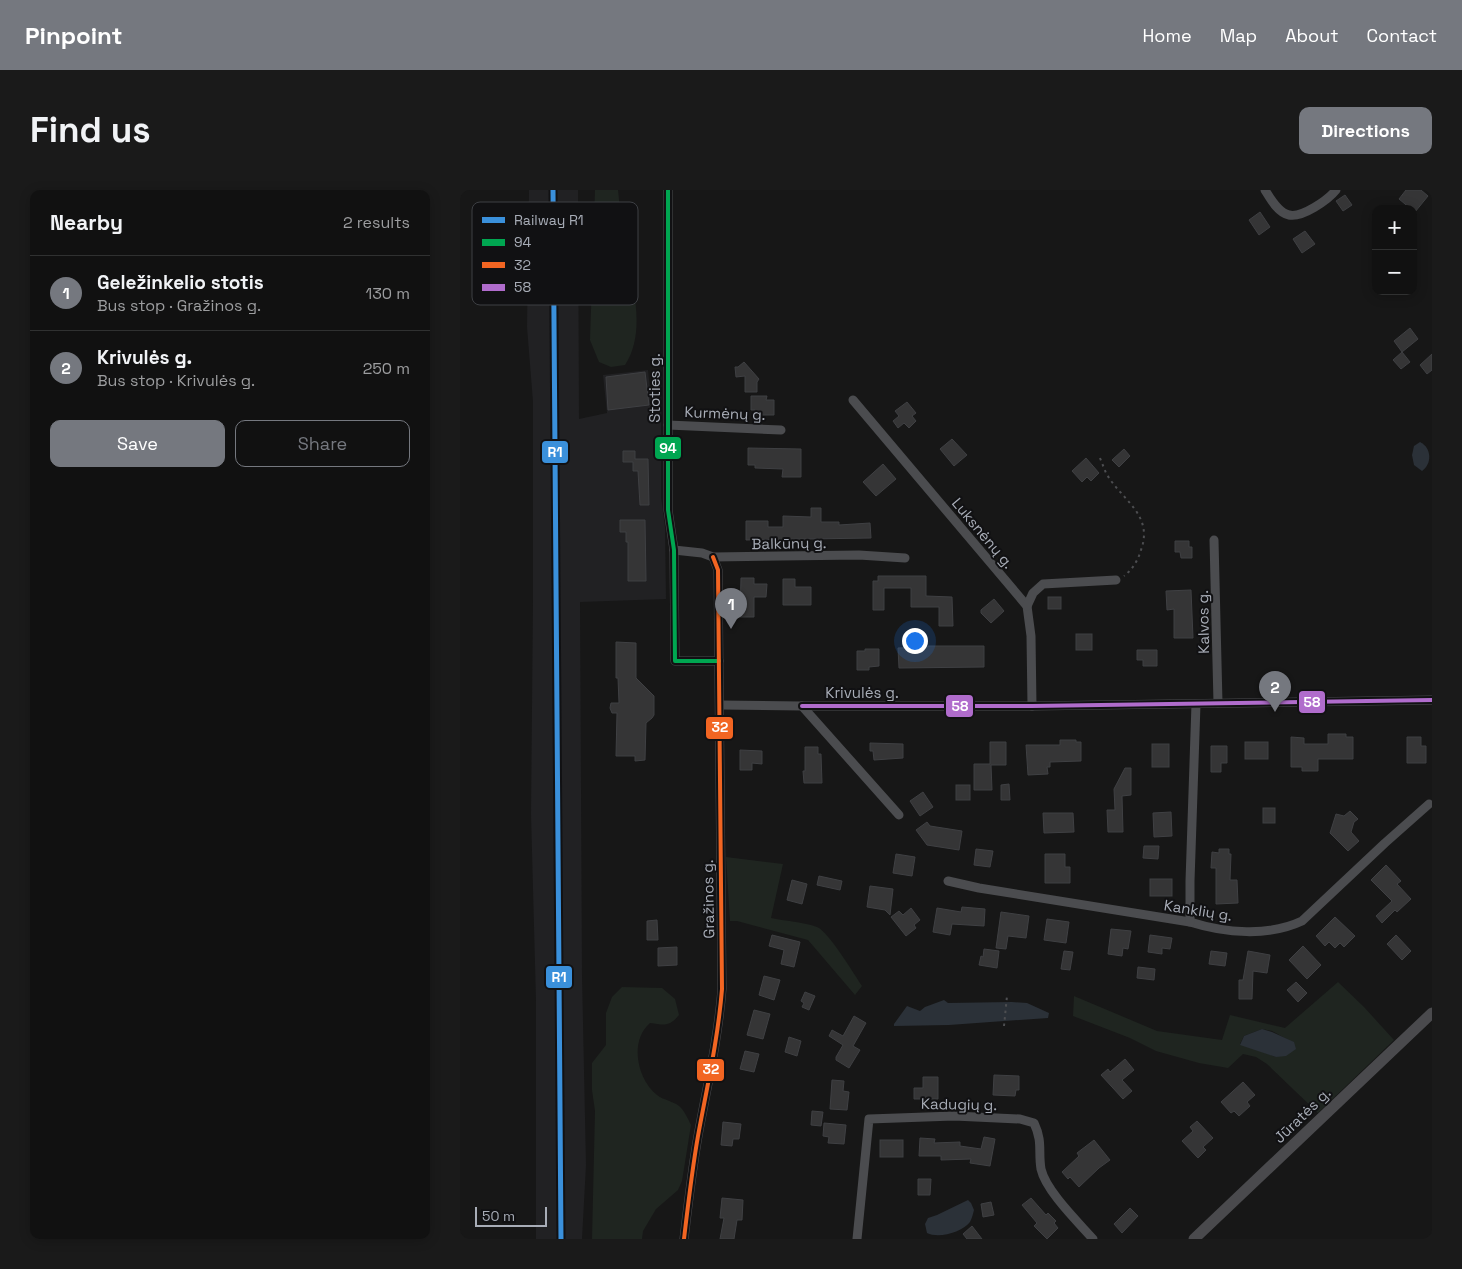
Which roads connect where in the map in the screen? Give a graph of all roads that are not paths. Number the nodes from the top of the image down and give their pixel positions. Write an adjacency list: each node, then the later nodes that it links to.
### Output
1 (668, 190): 5 (street, Stoties g.)
2 (1265, 190): 3 (street)
3 (1336, 190)
4 (853, 400): 12 (street, Luksnėnų g.)
5 (668, 425): 6 (street, Kurmėnų g.); 8 (street, Stoties g.)
6 (780, 430)
7 (1214, 540): 15 (street, Kalvos g.)
8 (674, 550): 9 (street, Balkūnų g.); 13 (street, Stoties g.)
9 (713, 557): 10 (street, Balkūnų g.); 13 (street, Gražinos g.)
10 (905, 558)
11 (1116, 580): 12 (street)
12 (1027, 606): 19 (street)
13 (719, 661): 17 (street, Gražinos g.)
14 (1432, 700): 15 (street, Krivulės g.)
15 (1218, 703): 16 (street, Krivulės g.)
16 (1196, 704): 19 (street, Krivulės g.); 23 (street)
17 (720, 705): 18 (street); 25 (street, Gražinos g.)
18 (802, 706): 19 (street, Krivulės g.); 21 (street)
19 (1032, 706)
20 (1429, 804): 23 (street, Kanklių g.)
21 (899, 814)
22 (948, 881): 23 (street, Kanklių g.)
23 (1190, 922)
24 (1432, 1012): 28 (street, Jūratės g.)
25 (684, 1239)
26 (857, 1239): 27 (street, Kadugių g.)
27 (1093, 1239)
28 (1194, 1239)

